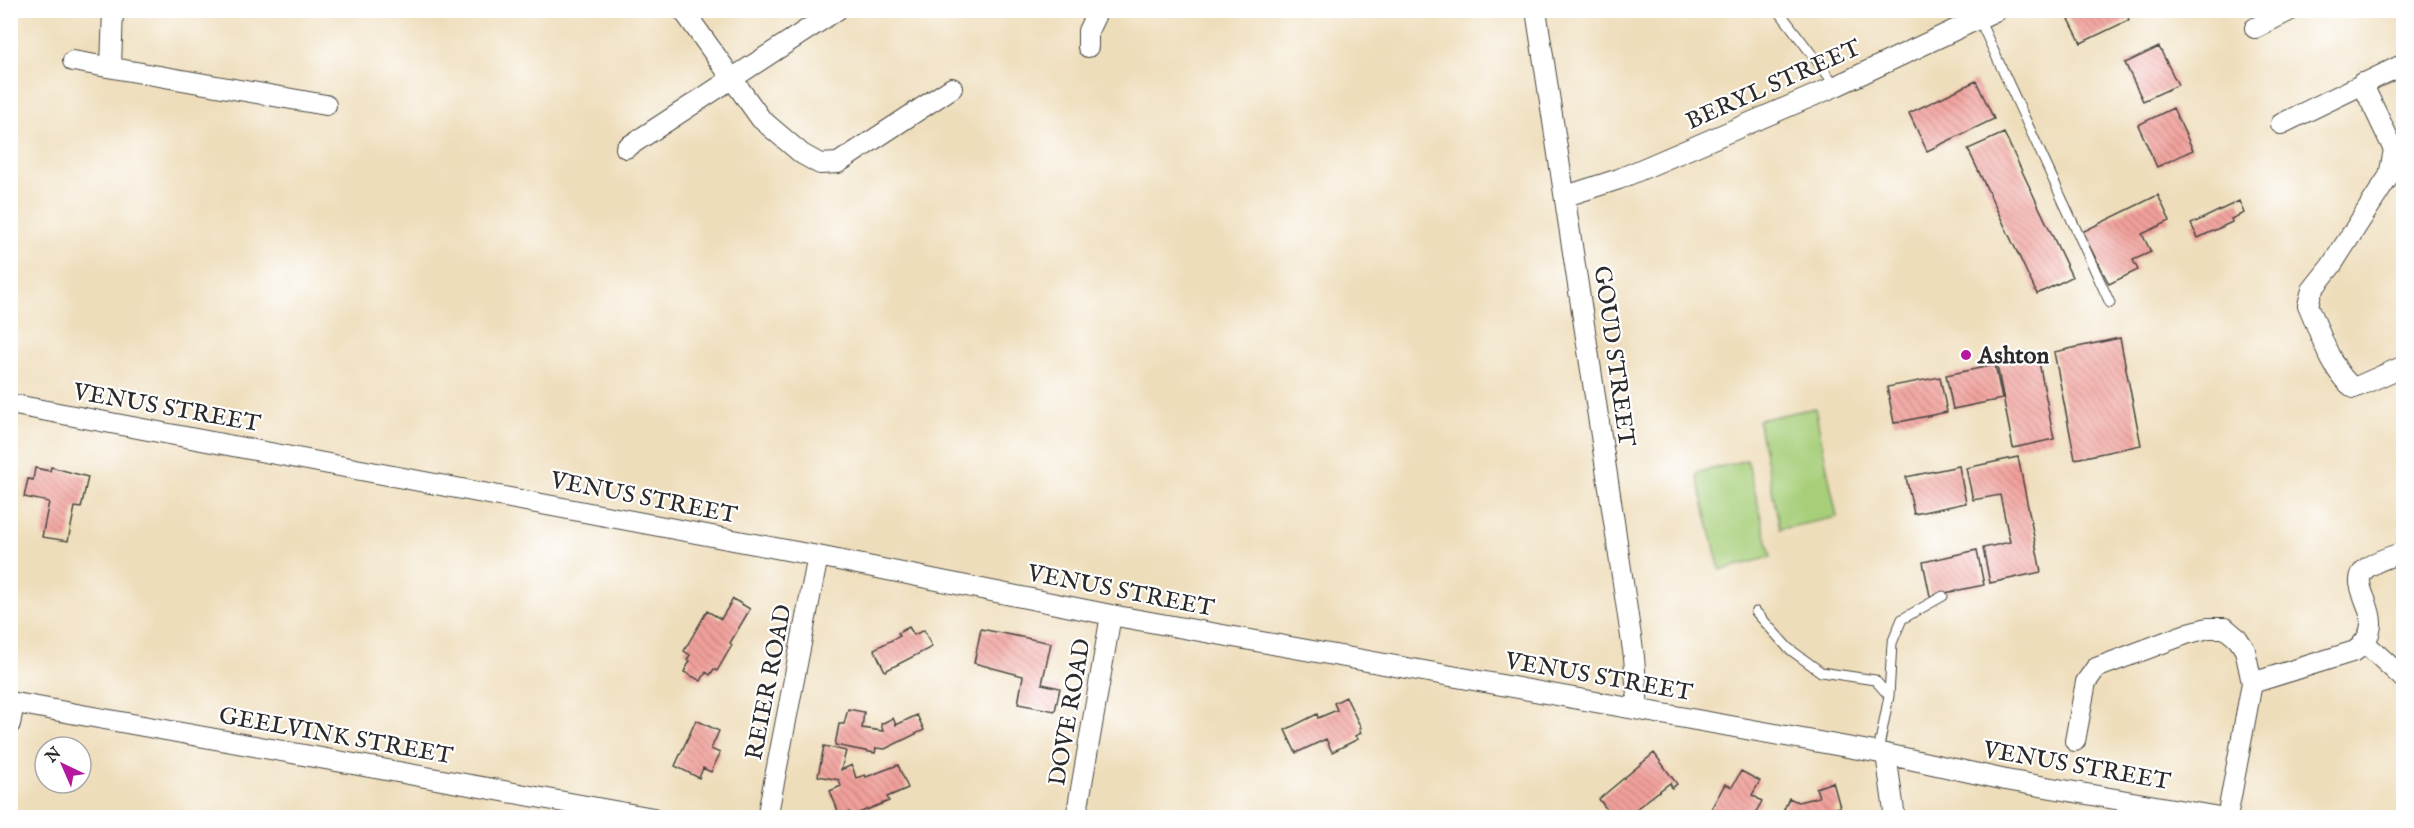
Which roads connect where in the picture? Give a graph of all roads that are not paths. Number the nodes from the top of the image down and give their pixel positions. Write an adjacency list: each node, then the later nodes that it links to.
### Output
1 (113, 10): 14 (street)
2 (683, 10): 15 (street)
3 (837, 10): 15 (street)
4 (1098, 10): 11 (street)
5 (1536, 10): 23 (street, GOUD STREET)
6 (1778, 10): 17 (lane)
7 (1997, 10): 9 (street, BERYL STREET)
8 (2291, 10): 10 (street)
9 (1979, 19): 17 (street, BERYL STREET); 24 (lane)
10 (2255, 28)
11 (1088, 47)
12 (73, 61): 14 (street)
13 (2403, 64): 16 (street)
14 (111, 66): 19 (street)
15 (733, 79): 18 (street); 21 (street)
16 (2362, 82): 20 (street); 22 (street)
17 (1836, 86): 23 (street, BERYL STREET)
18 (952, 88)
19 (326, 105)
20 (2281, 124)
21 (626, 148)
22 (2399, 153): 25 (street)
23 (1566, 196): 37 (street, GOUD STREET)
24 (2110, 303)
25 (2403, 366)
26 (10, 404): 28 (street, VENUS STREET)
27 (2403, 552): 32 (street)
28 (818, 556): 31 (street, VENUS STREET); 42 (street, REIER ROAD)
29 (1943, 596): 35 (lane)
30 (1756, 612): 35 (lane)
31 (1111, 615): 37 (street, VENUS STREET); 43 (street, DOVE ROAD)
32 (2365, 643): 33 (street); 34 (street)
33 (2403, 679)
34 (2252, 683): 39 (street); 45 (street)
35 (1889, 696): 40 (lane)
36 (12, 703): 38 (street); 41 (street, GEELVINK STREET)
37 (1638, 709): 40 (street, VENUS STREET)
38 (10, 724)
39 (2074, 741)
40 (1882, 753): 44 (street); 45 (street, VENUS STREET)
41 (653, 818)
42 (767, 818)
43 (1076, 818)
44 (1895, 818)
45 (2226, 818)

